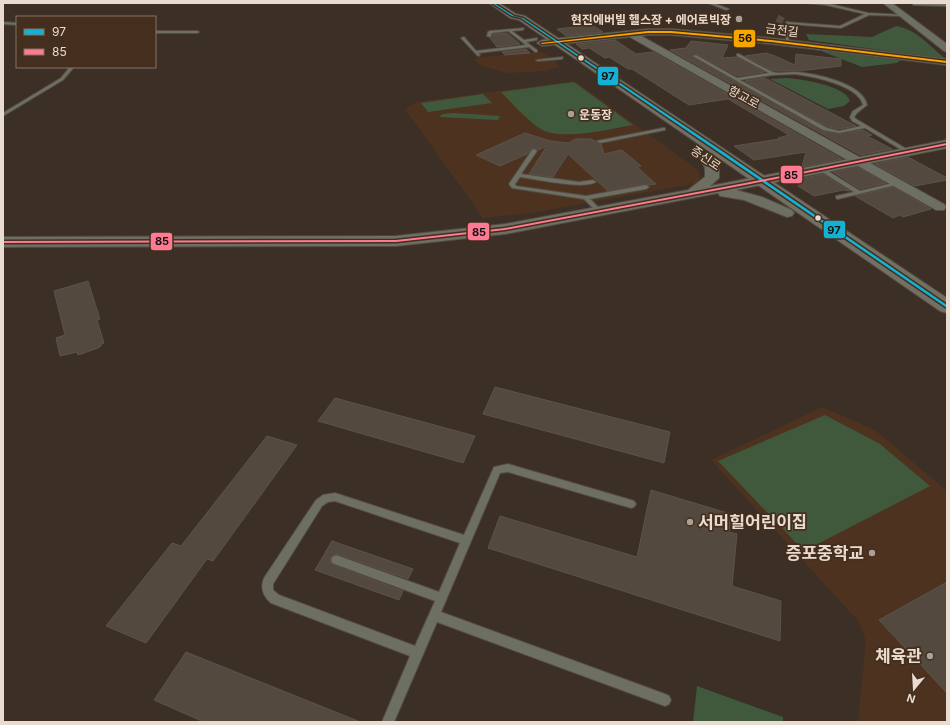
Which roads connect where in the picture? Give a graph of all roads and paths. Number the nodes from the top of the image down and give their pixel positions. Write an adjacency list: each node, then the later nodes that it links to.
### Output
1 (493, 3): 12 (main road, 증신로)
2 (710, 3): 7 (lane)
3 (807, 3): 10 (lane)
4 (887, 3): 11 (street)
5 (914, 4): 6 (lane)
6 (947, 4)
7 (727, 8)
8 (933, 9): 9 (lane)
9 (947, 10)
10 (868, 14): 11 (lane); 23 (lane)
11 (902, 15): 25 (street)
12 (513, 16): 19 (main road, 증신로); 22 (main road, 증신로)
13 (3, 23): 14 (lane)
14 (16, 24)
15 (509, 30): 19 (lane); 19 (lane); 20 (lane)
16 (156, 32): 17 (lane)
17 (196, 32)
18 (631, 34): 22 (street, 금전길); 23 (street, 금전길); 48 (street, 향교로)
19 (523, 35): 24 (main road, 증신로)
20 (489, 36)
21 (462, 38): 26 (lane)
22 (556, 42): 24 (street, 금전길); 52 (main road, 증신로)
23 (787, 43): 32 (street, 금전길)
24 (536, 45): 26 (lane); 30 (main road, 증신로)
25 (947, 49)
26 (475, 52): 28 (lane)
27 (738, 54): 34 (lane)
28 (479, 56)
29 (695, 56): 35 (lane)
30 (562, 58): 31 (lane); 36 (main road, 증신로)
31 (538, 60)
32 (947, 62)
33 (71, 68): 37 (lane)
34 (774, 74): 35 (lane); 39 (lane)
35 (736, 79): 39 (lane)
36 (599, 85)
37 (3, 115)
38 (650, 120): 40 (main road, 증신로)
39 (864, 127): 45 (lane)
40 (663, 129): 41 (main road, 증신로); 42 (lane)
41 (676, 137)
42 (600, 141)
43 (947, 144): 45 (street)
44 (694, 150): 47 (main road, 증신로)
45 (907, 151): 48 (street)
46 (534, 152): 50 (lane)
47 (707, 158): 52 (main road, 증신로); 57 (street)
48 (857, 161): 49 (street); 54 (street, 향교로)
49 (821, 169): 51 (street); 56 (lane)
50 (518, 175): 53 (lane); 59 (lane)
51 (791, 175): 52 (street); 60 (street)
52 (741, 178): 57 (street); 60 (main road, 증신로)
53 (593, 182)
54 (897, 184): 56 (lane); 61 (street, 향교로)
55 (646, 187): 59 (lane)
56 (858, 192): 58 (lane)
57 (691, 194): 60 (street); 62 (street)
58 (838, 197)
59 (586, 198): 62 (lane)
60 (788, 206): 64 (main road, 증신로); 65 (main road, 증신로)
61 (940, 207)
62 (599, 211): 63 (street)
63 (3, 242)
64 (947, 308)
65 (947, 322)
66 (631, 504): 67 (lane)
67 (466, 540): 69 (lane); 71 (lane)
68 (336, 560): 69 (lane)
69 (441, 598): 70 (lane)
70 (434, 615): 71 (lane); 72 (lane)
71 (418, 653): 73 (lane)
72 (665, 700)
73 (388, 722)

